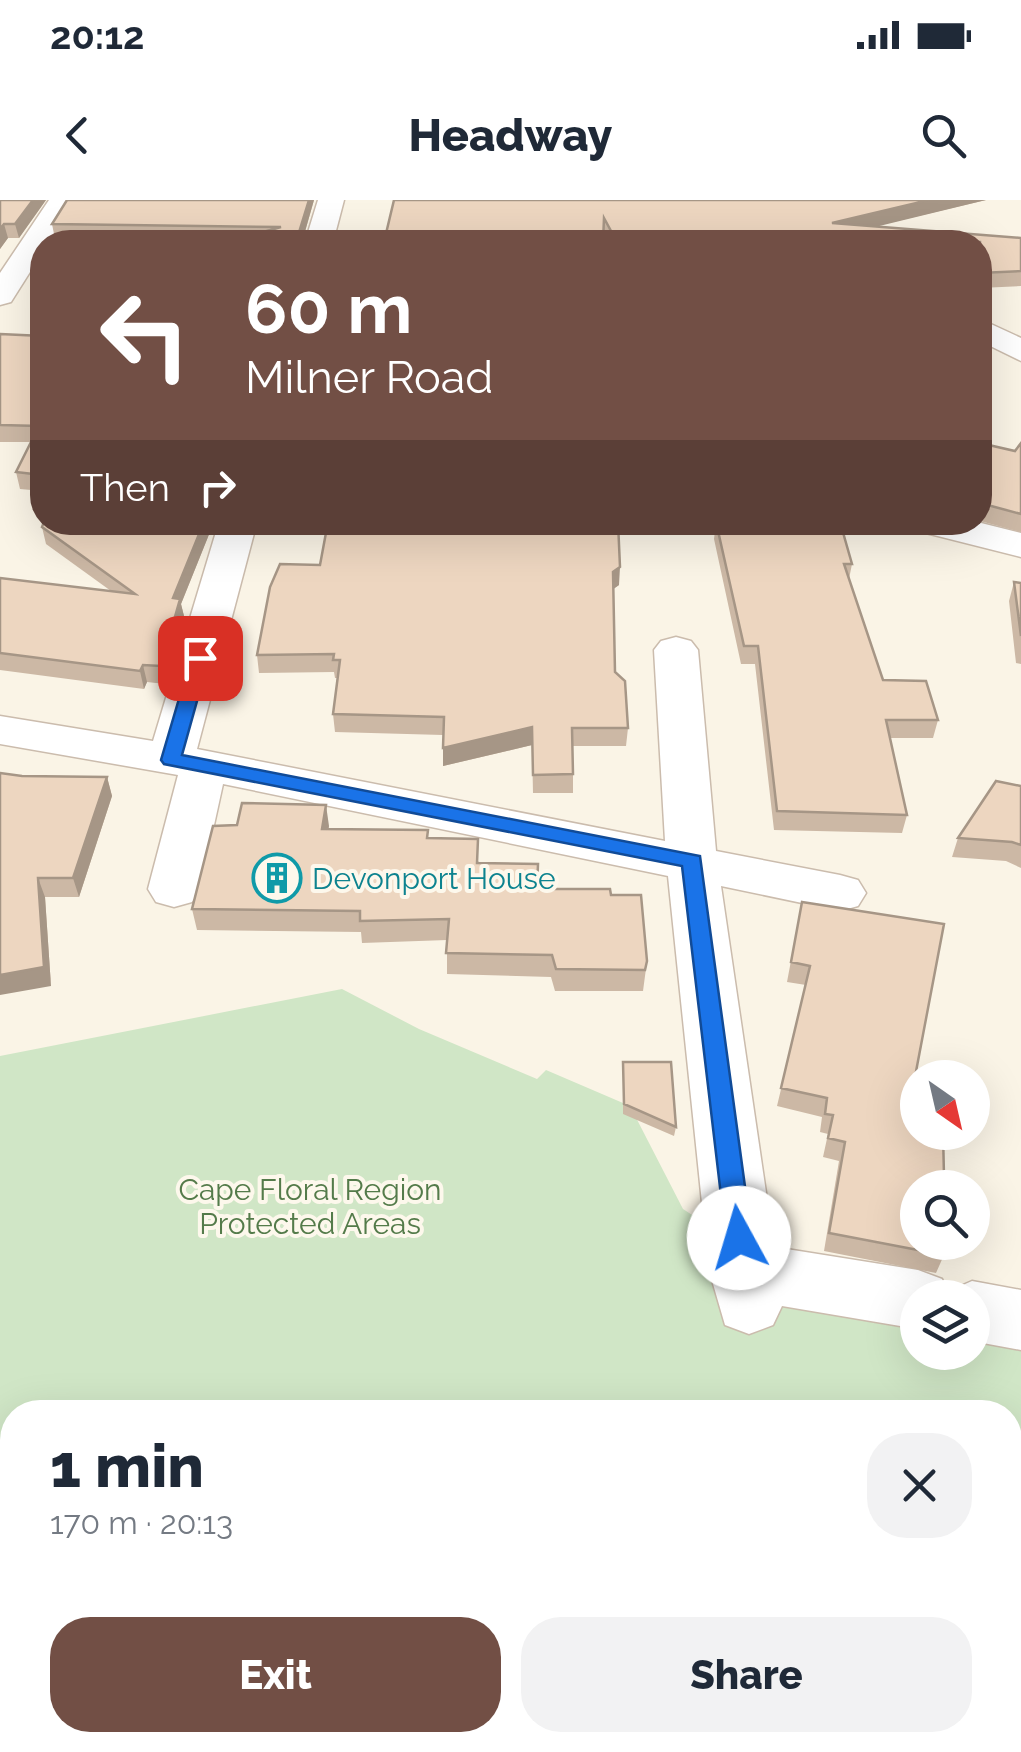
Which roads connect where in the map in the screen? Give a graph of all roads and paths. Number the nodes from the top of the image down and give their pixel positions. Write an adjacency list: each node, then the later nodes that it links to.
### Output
1 (62, 200): 3 (street)
2 (330, 200): 4 (street)
3 (43, 230)
4 (321, 230)
5 (30, 250): 6 (street)
6 (0, 296)
7 (992, 335): 8 (street)
8 (1021, 351)
9 (235, 535): 14 (street)
10 (981, 535): 11 (street)
11 (1021, 545)
12 (676, 650): 15 (street)
13 (0, 730): 14 (street)
14 (188, 762): 15 (street); 16 (street)
15 (692, 861): 17 (street); 18 (street)
16 (174, 889)
17 (840, 894)
18 (900, 1299)
19 (990, 1314): 20 (street)
20 (1021, 1320)

